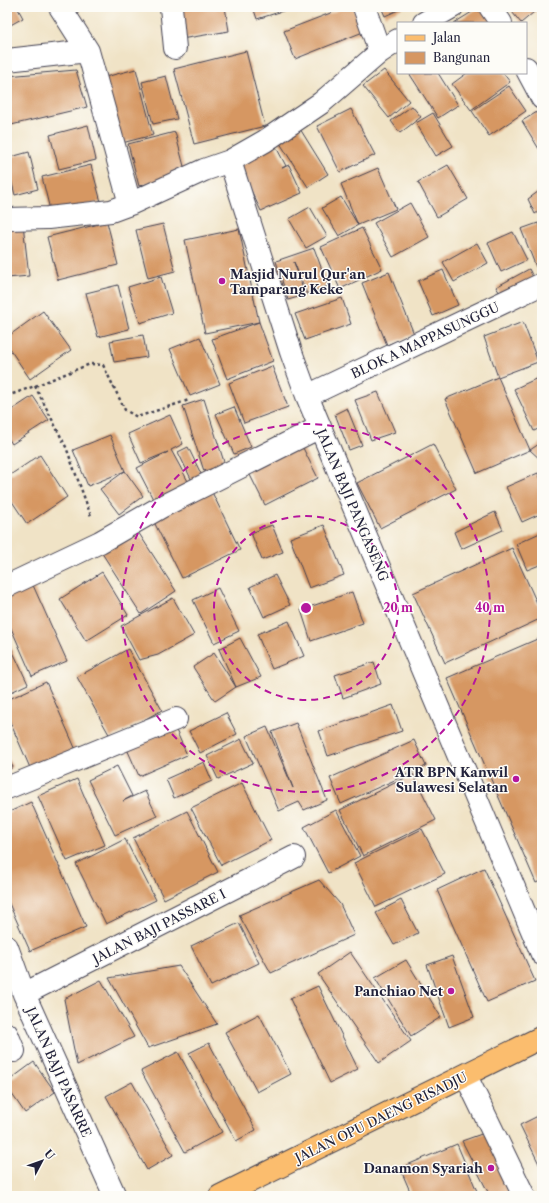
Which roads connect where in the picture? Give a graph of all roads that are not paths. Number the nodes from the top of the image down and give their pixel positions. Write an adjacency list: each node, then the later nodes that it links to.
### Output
1 (60, 7): 10 (street)
2 (171, 7): 9 (street)
3 (364, 7): 8 (street)
4 (452, 7): 6 (street)
5 (490, 7): 7 (street)
6 (426, 22)
7 (499, 22)
8 (389, 46): 14 (street)
9 (176, 48)
10 (88, 51): 11 (street); 15 (street)
11 (7, 60)
12 (527, 70): 13 (street)
13 (542, 98)
14 (230, 160): 15 (street); 18 (street, JALAN BAJI PANGASENG)
15 (130, 204): 16 (street)
16 (7, 219)
17 (542, 284): 18 (street, BLOK A MAPPASUNGGU)
18 (307, 396): 19 (street, JALAN BAJI PANGASENG)
19 (320, 428): 20 (street); 25 (street, JALAN BAJI PANGASENG)
20 (7, 586)
21 (176, 720): 22 (street)
22 (7, 788)
23 (294, 858): 26 (street, JALAN BAJI PASSARE I)
24 (7, 947): 26 (street, JALAN BAJI PASARRE)
25 (542, 954)
26 (24, 994): 29 (street, JALAN BAJI PASARRE)
27 (542, 1037): 28 (main road, JALAN OPU DAENG RISADJU)
28 (466, 1076): 30 (main road, JALAN OPU DAENG RISADJU); 31 (street)
29 (115, 1196)
30 (220, 1196)
31 (524, 1196)

